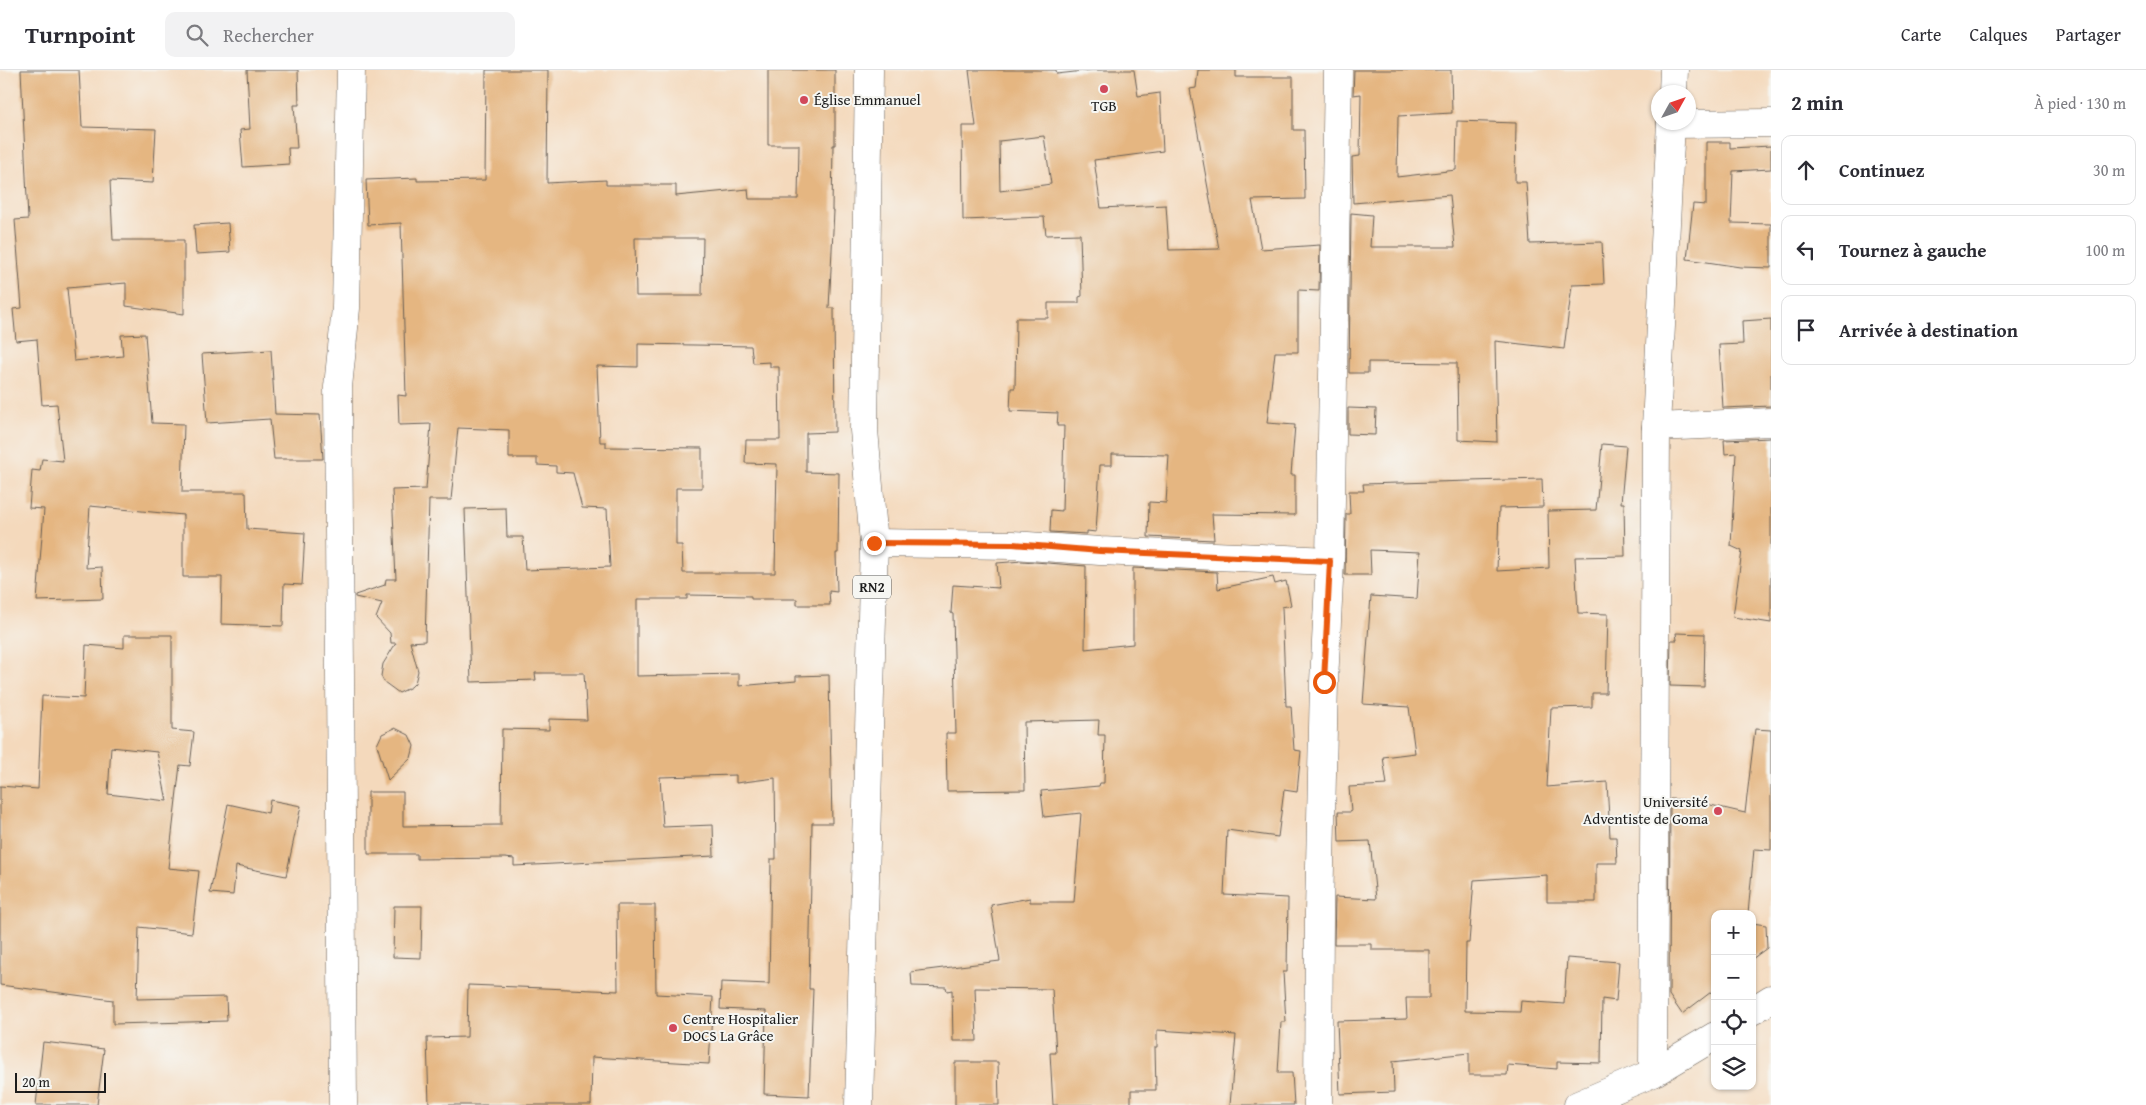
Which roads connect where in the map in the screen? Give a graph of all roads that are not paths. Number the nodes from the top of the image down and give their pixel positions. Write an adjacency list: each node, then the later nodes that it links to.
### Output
1 (351, 70): 17 (main road)
2 (869, 70): 11 (main road, RN2)
3 (1338, 70): 12 (main road)
4 (1674, 70): 5 (main road)
5 (1673, 85)
6 (1696, 123): 7 (main road)
7 (1771, 123)
8 (1671, 130): 10 (main road)
9 (1771, 422): 10 (main road)
10 (1656, 427): 16 (main road)
11 (874, 543): 12 (main road); 18 (main road, RN2)
12 (1330, 561): 19 (main road)
13 (1771, 999): 14 (main road)
14 (1756, 1008)
15 (1711, 1038): 16 (main road)
16 (1653, 1073): 20 (main road)
17 (344, 1105)
18 (859, 1105)
19 (1318, 1105)
20 (1578, 1105)

